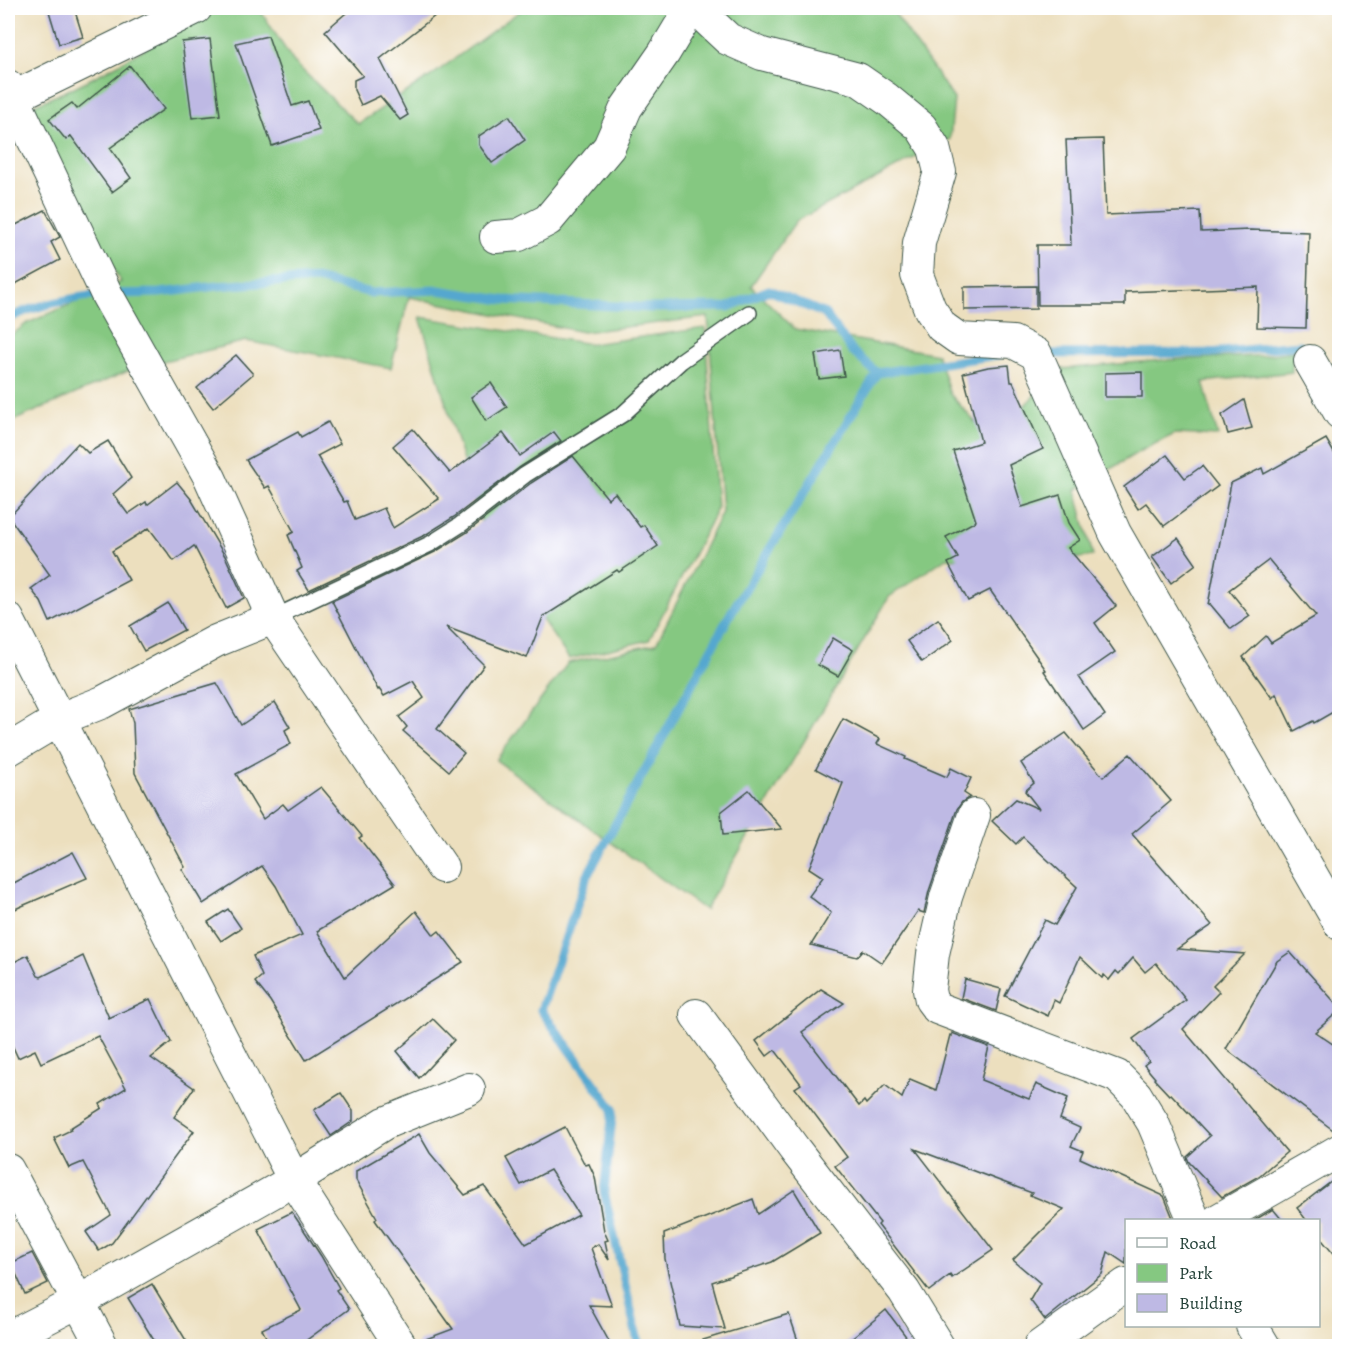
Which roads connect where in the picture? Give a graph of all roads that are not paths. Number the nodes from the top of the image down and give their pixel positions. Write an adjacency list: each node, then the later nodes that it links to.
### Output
1 (196, 8): 3 (street)
2 (693, 8): 4 (street); 14 (street)
3 (11, 92): 8 (street)
4 (496, 237)
5 (749, 313): 8 (lane)
6 (1310, 361): 7 (street)
7 (1340, 413)
8 (273, 618): 10 (street); 13 (street)
9 (8, 619): 10 (street)
10 (60, 719): 11 (street); 19 (street)
11 (8, 750)
12 (974, 815): 20 (street)
13 (442, 867)
14 (1340, 924)
15 (696, 1015): 28 (street)
16 (469, 1089): 19 (street)
17 (1340, 1150): 21 (street)
18 (8, 1170): 23 (street)
19 (294, 1180): 23 (street); 27 (street)
20 (1193, 1219)
21 (1221, 1219)
22 (1125, 1285): 29 (street)
23 (78, 1302): 25 (street); 26 (street)
24 (1253, 1327): 30 (street)
25 (8, 1338)
26 (102, 1347)
27 (401, 1347)
28 (938, 1347)
29 (1040, 1347)
30 (1264, 1347)

